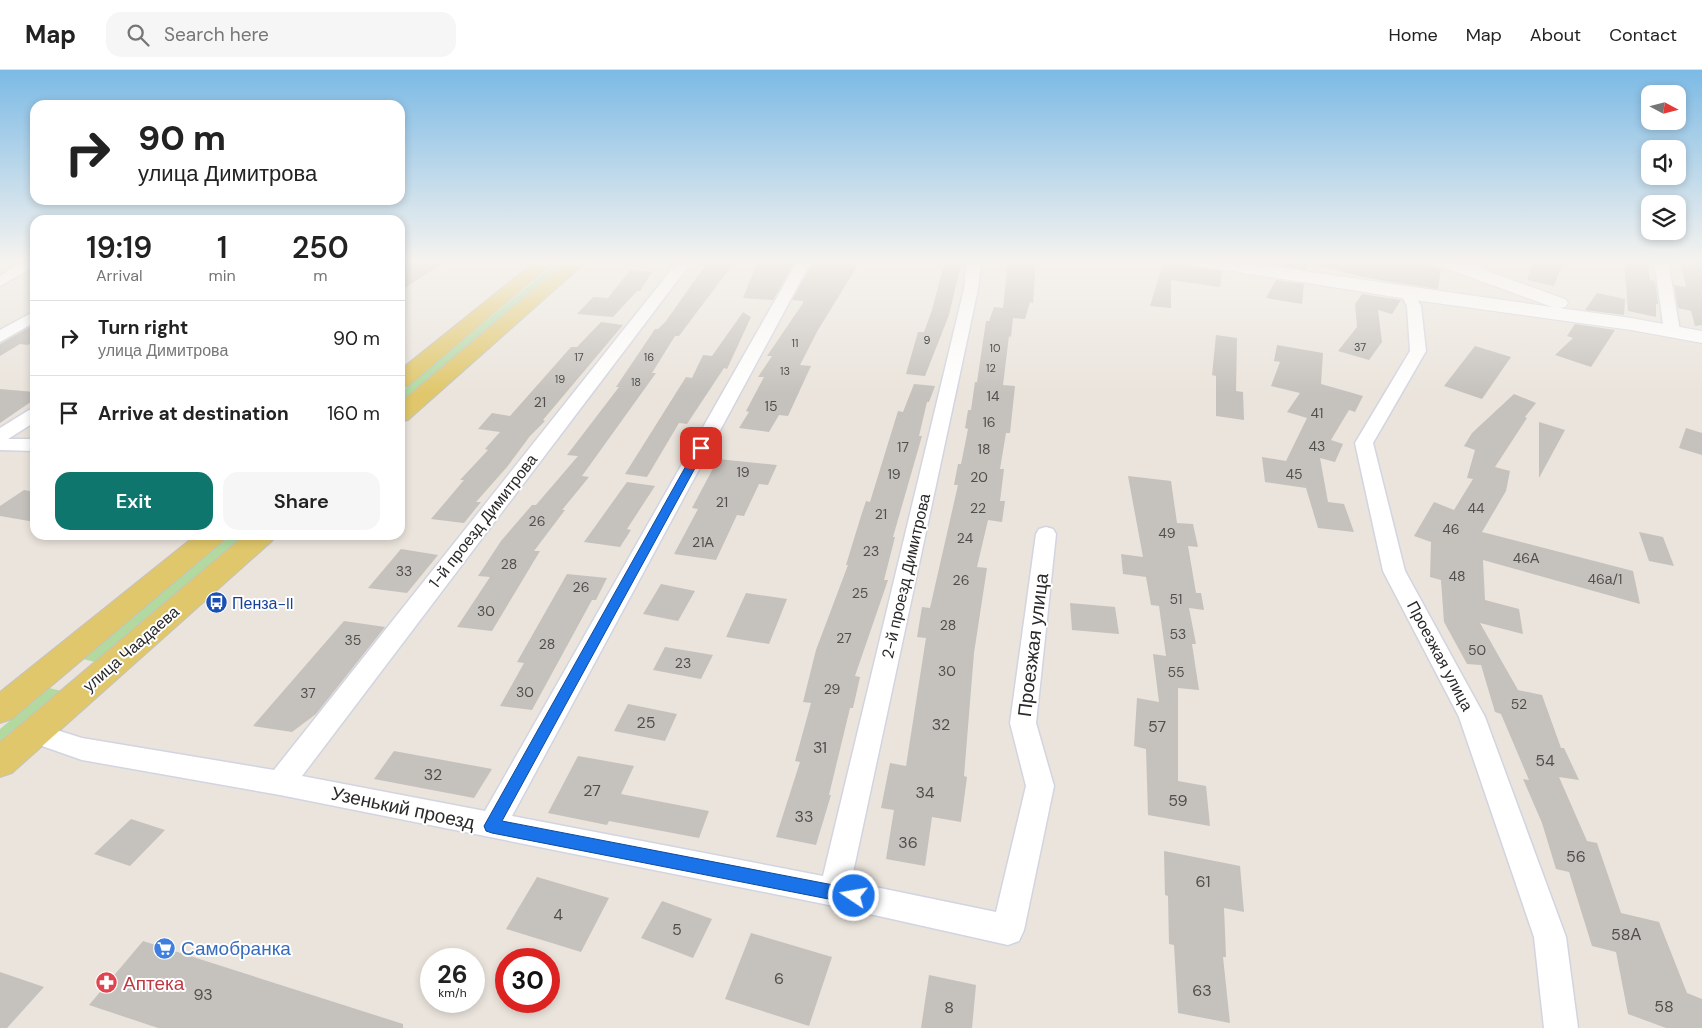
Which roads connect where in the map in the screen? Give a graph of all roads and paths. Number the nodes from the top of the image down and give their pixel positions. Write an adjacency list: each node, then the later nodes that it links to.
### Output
1 (493, 305): 15 (main road)
2 (527, 305): 16 (main road)
3 (651, 305): 27 (street, 1-й проезд Димитрова)
4 (780, 305): 28 (street)
5 (968, 305): 29 (street, 2-й проезд Димитрова)
6 (1413, 305): 31 (street, Проезжая улица)
7 (1492, 305): 11 (main road)
8 (1562, 305): 11 (main road)
9 (1668, 305): 12 (street)
10 (30, 319): 13 (street)
11 (1631, 324): 12 (main road)
12 (1672, 331): 14 (main road)
13 (0, 336)
14 (1702, 337)
15 (405, 377)
16 (405, 411)
17 (30, 417): 18 (street)
18 (0, 436)
19 (0, 444): 20 (street)
20 (30, 445)
21 (1046, 534): 30 (street, Проезжая улица)
22 (207, 540): 24 (main road)
23 (256, 540): 25 (main road, улица Чаадаева)
24 (0, 710)
25 (34, 733): 26 (main road, улица Чаадаева); 27 (street, Узенький проезд)
26 (0, 763)
27 (280, 783): 28 (street, Узенький проезд)
28 (492, 826): 29 (street, Узенький проезд)
29 (834, 892): 30 (street, Узенький проезд)
30 (1008, 930)
31 (1561, 1028)

